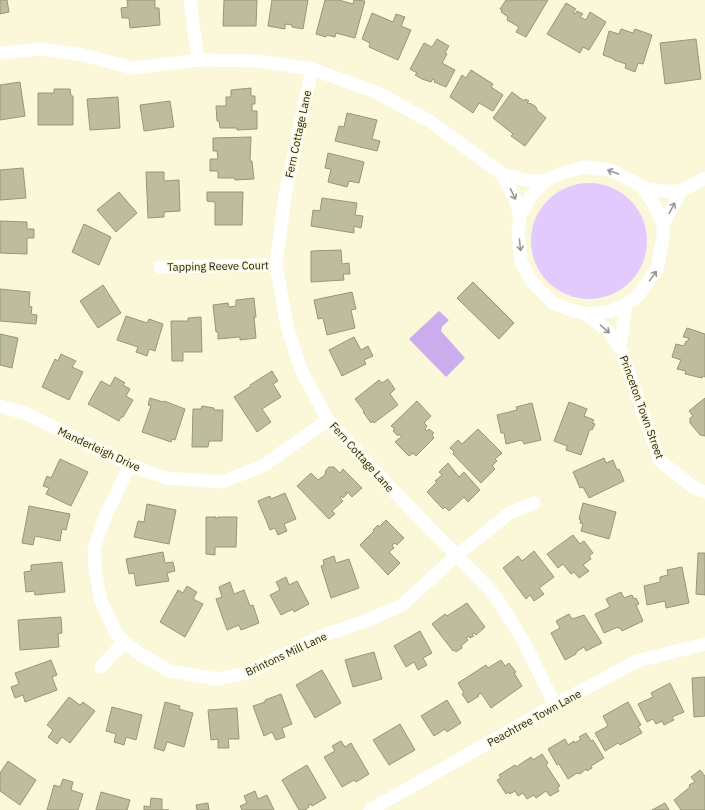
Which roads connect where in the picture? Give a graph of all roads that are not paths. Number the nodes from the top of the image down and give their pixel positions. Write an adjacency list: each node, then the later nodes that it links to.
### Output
1 (190, 0): 3 (street)
2 (0, 53): 3 (street)
3 (198, 60): 4 (street)
4 (312, 70): 5 (street); 12 (street, Fern Cottage Lane)
5 (502, 174): 7 (street); 10 (street, one-way to 10)
6 (705, 178): 9 (street)
7 (545, 181): 8 (street, Princeton Town Street, one-way to 7); 10 (street, Princeton Town Street)
8 (643, 188): 9 (street); 11 (street, Princeton Town Street)
9 (681, 191): 11 (street, one-way to 9)
10 (520, 216): 15 (street, Princeton Town Street, one-way to 15)
11 (663, 224): 14 (street, Princeton Town Street, one-way to 11)
12 (276, 265): 13 (street, Tapping Reeve Court); 18 (street, Fern Cottage Lane)
13 (160, 267)
14 (626, 304): 15 (street, Princeton Town Street); 16 (street, Princeton Town Street)
15 (586, 314): 16 (street, Princeton Town Street, one-way to 16)
16 (620, 347): 20 (street, Princeton Town Street)
17 (0, 406): 19 (street, Manderleigh Drive)
18 (328, 420): 19 (street, Manderleigh Drive); 22 (street, Fern Cottage Lane)
19 (130, 465): 23 (street, Brintons Mill Lane)
20 (705, 492)
21 (534, 503): 22 (street, Brintons Mill Lane)
22 (456, 556): 23 (street, Brintons Mill Lane); 26 (street, Fern Cottage Lane)
23 (124, 642): 25 (street)
24 (705, 644): 26 (street, Peachtree Town Lane)
25 (101, 667)
26 (555, 705): 27 (street, Peachtree Town Lane)
27 (370, 810)

